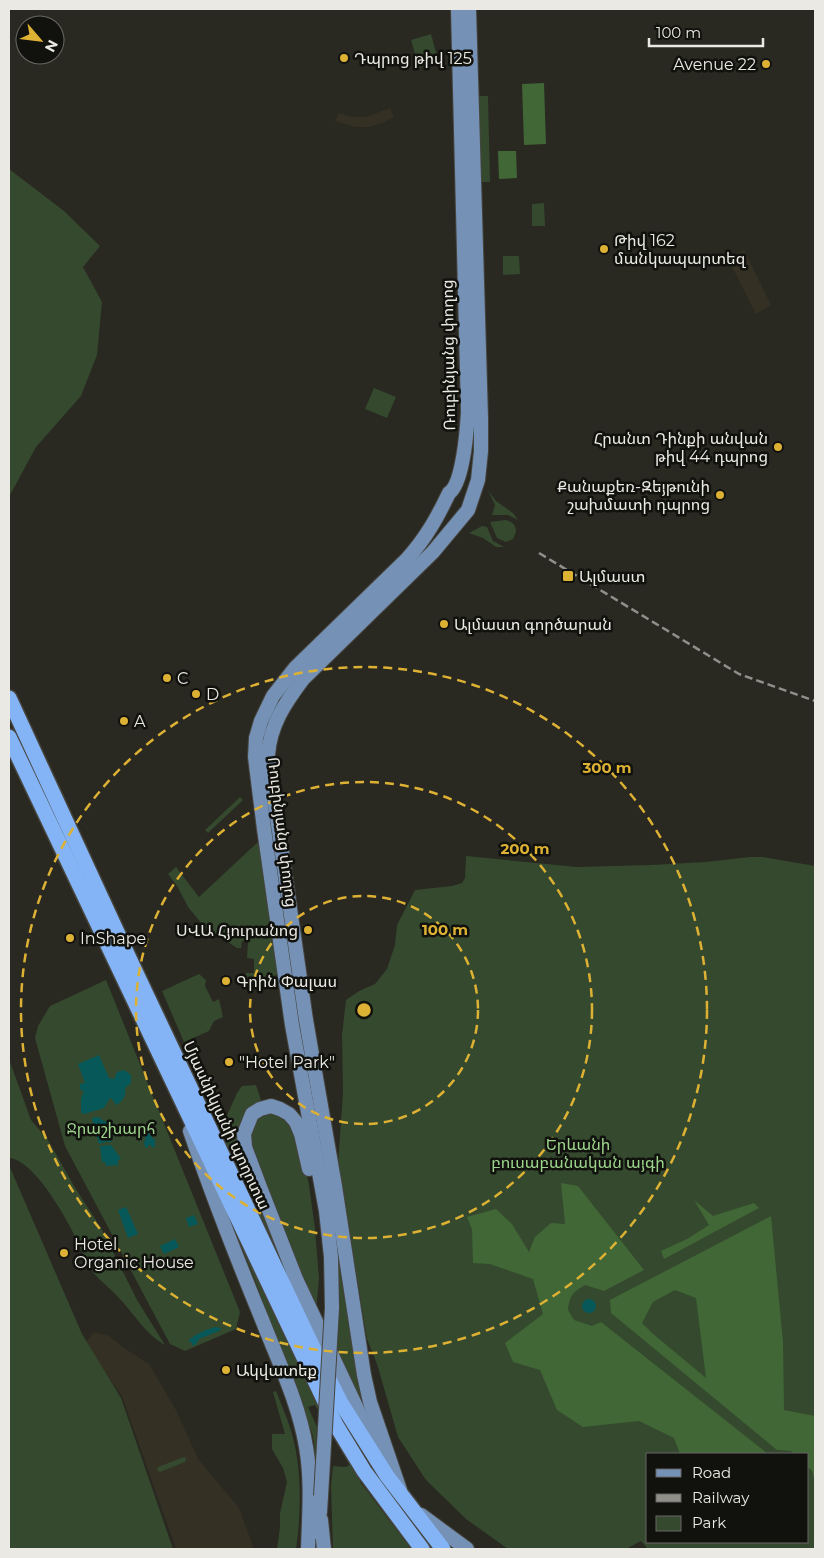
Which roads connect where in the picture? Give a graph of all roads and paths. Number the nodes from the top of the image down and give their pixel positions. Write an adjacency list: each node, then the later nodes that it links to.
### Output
1 (458, 9): 3 (main road, Ռուբինյանց փողոց)
2 (468, 9): 4 (main road, Ռուբինյանց փողոց)
3 (453, 491): 4 (main road); 5 (main road, Ռուբինյանց փողոց)
4 (472, 500): 6 (main road, Ռուբինյանց փողոց)
5 (441, 510): 6 (main road); 10 (main road, Ռուբինյանց փողոց)
6 (460, 521): 12 (main road, Ռուբինյանց փողոց)
7 (9, 698): 11 (highway, Մյասնիկյանի պողոտա)
8 (9, 737): 9 (highway, Մյասնիկյանի պողոտա)
9 (172, 1078): 14 (main road); 16 (highway, Մյասնիկյանի պողոտա)
10 (331, 1257): 11 (main road); 13 (main road, Ռուբինյանց փողոց, bridge)
11 (387, 1476): 12 (highway, Մյասնիկյանի պողոտա)
12 (404, 1500): 17 (highway, Մյասնիկյանի պողոտա); 18 (main road)
13 (320, 1512): 14 (main road, Ռուբինյանց փողոց); 15 (main road)
14 (309, 1549)
15 (324, 1549)
16 (422, 1549)
17 (443, 1549)
18 (467, 1549)

